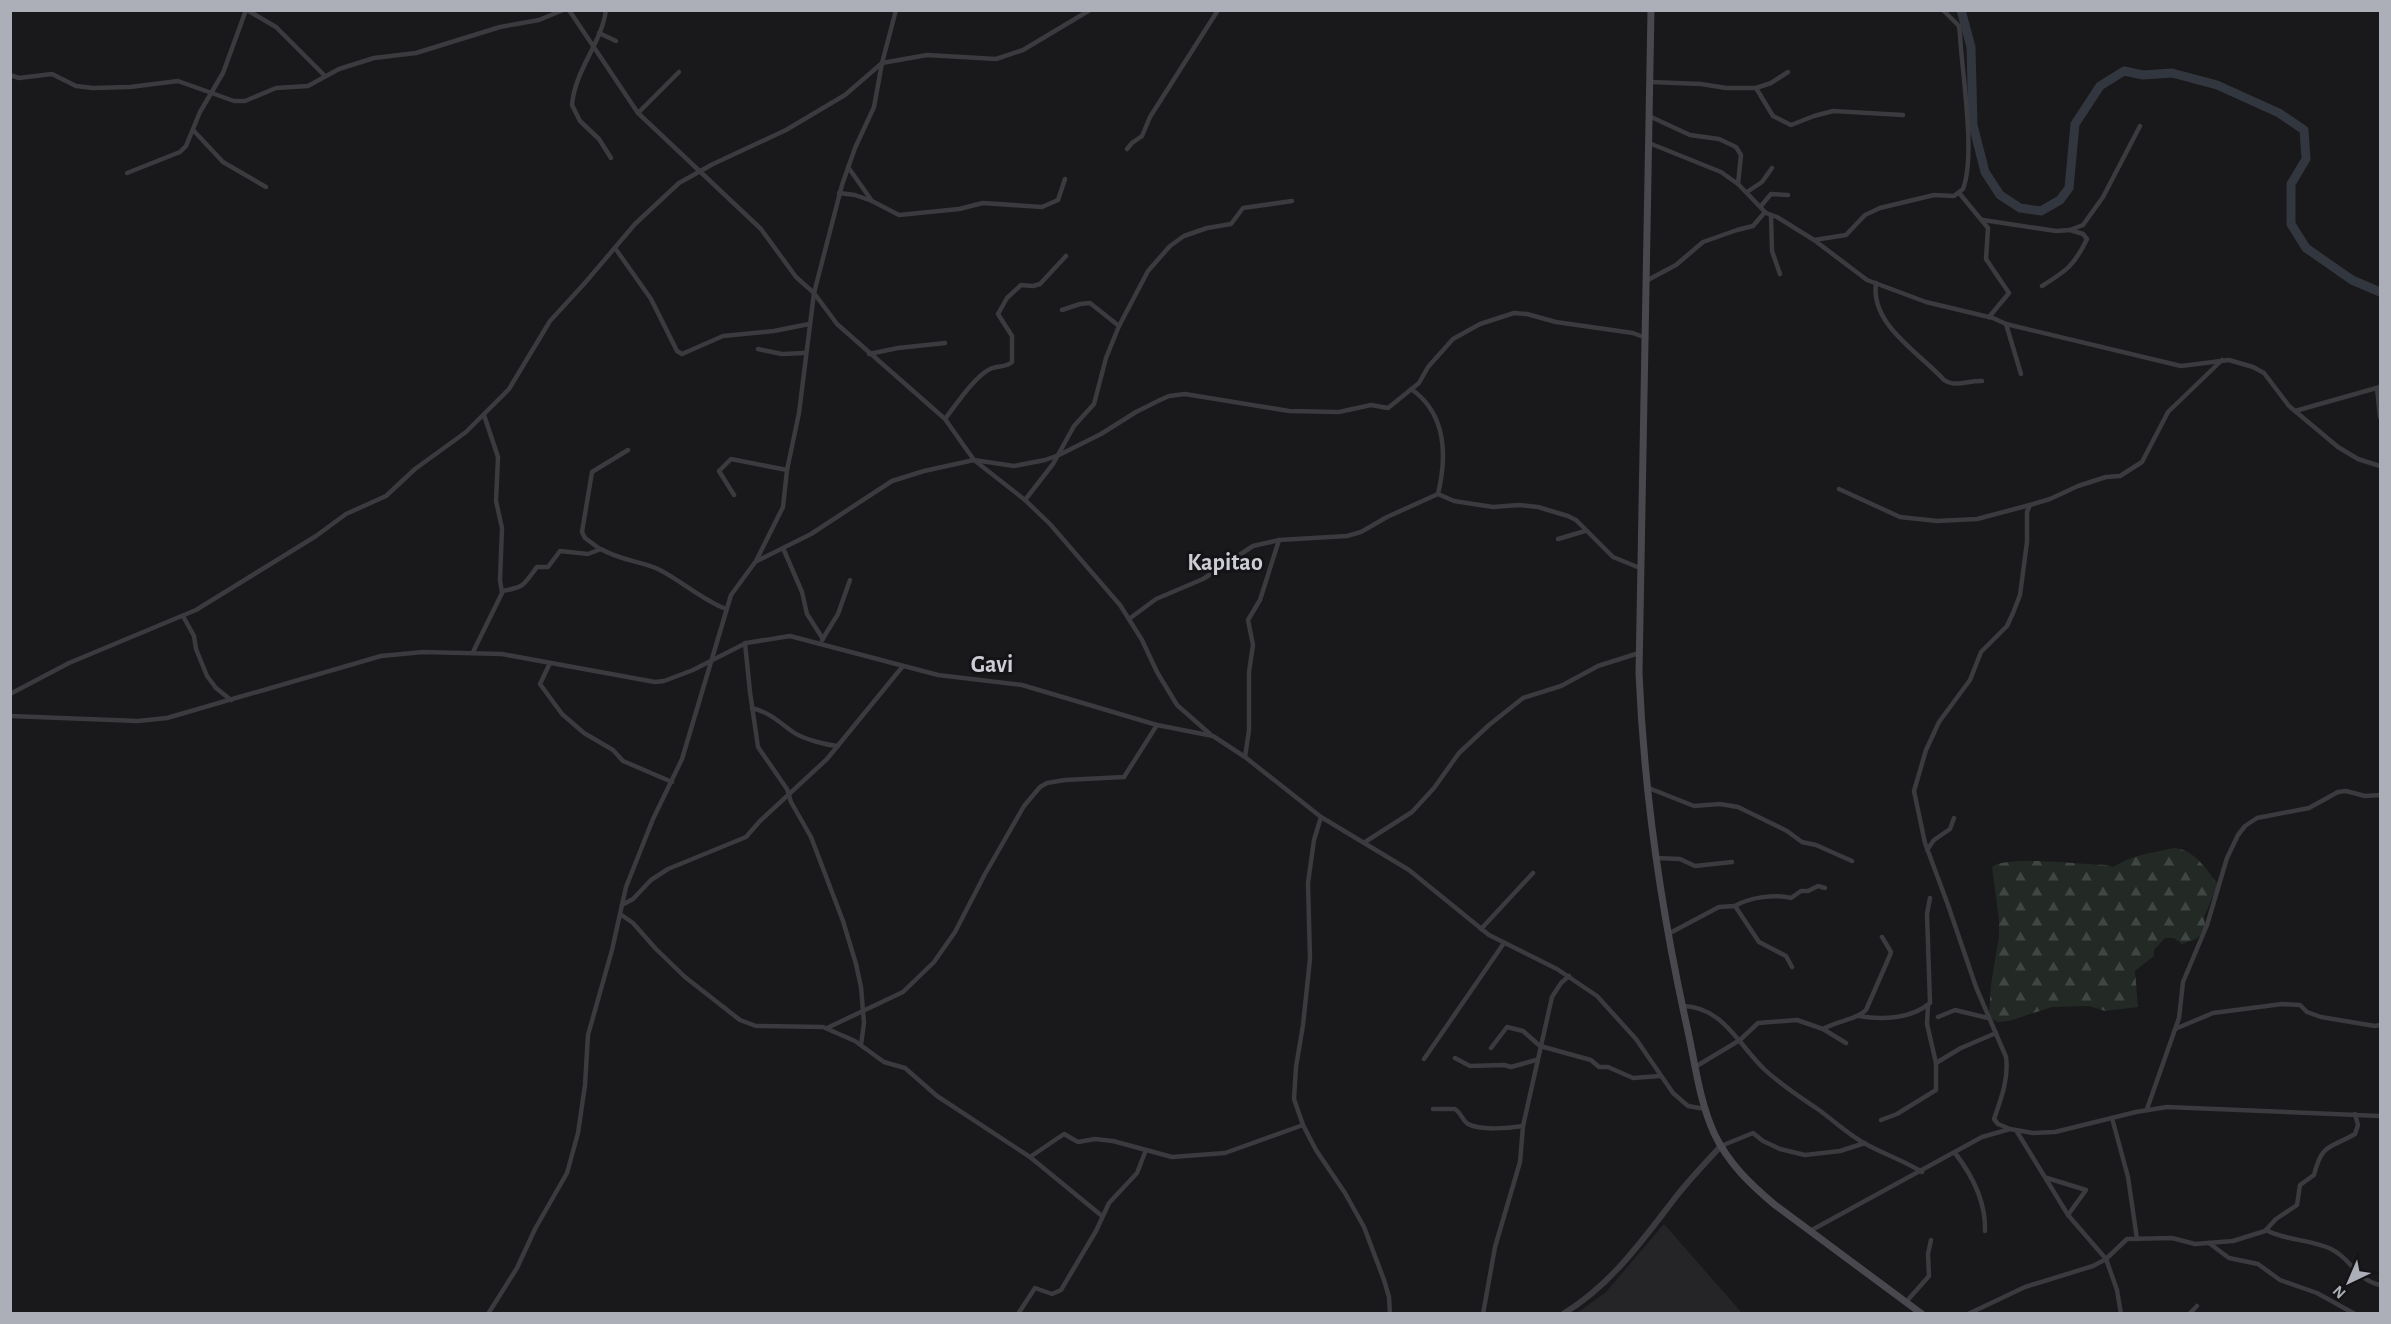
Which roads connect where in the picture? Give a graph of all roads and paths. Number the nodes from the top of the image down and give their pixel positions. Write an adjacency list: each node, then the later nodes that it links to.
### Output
1 (247, 10): 17 (street); 20 (street)
2 (563, 10): 17 (street)
3 (569, 10): 12 (street)
4 (606, 10): 10 (street)
5 (896, 10): 13 (street)
6 (1090, 10): 13 (street)
7 (1218, 10): 27 (street)
8 (1651, 10): 18 (main road)
9 (1943, 10): 38 (street)
10 (599, 33): 11 (street); 12 (street)
11 (616, 41)
12 (594, 50): 21 (street); 28 (street)
13 (882, 63): 29 (street); 31 (street)
14 (679, 72): 21 (street)
15 (1788, 72): 19 (street)
16 (10, 75): 20 (street)
17 (325, 76): 20 (street)
18 (1651, 82): 19 (street); 23 (main road)
19 (1756, 88): 22 (street)
20 (212, 93): 25 (street)
21 (638, 113): 31 (street)
22 (1903, 115)
23 (1649, 116): 26 (main road); 34 (street)
24 (2140, 126): 45 (street)
25 (194, 130): 32 (street); 35 (street)
26 (1649, 143): 34 (street); 50 (main road)
27 (1127, 149)
28 (611, 158)
29 (848, 167): 37 (street); 40 (street)
30 (1772, 168): 36 (street)
31 (701, 171): 47 (street); 53 (street)
32 (127, 173)
33 (1065, 179): 40 (street)
34 (1738, 184): 36 (street)
35 (266, 187)
36 (1747, 192): 42 (street)
37 (839, 193): 40 (street); 53 (street)
38 (1959, 194): 44 (street); 46 (street)
39 (1788, 195): 42 (street)
40 (872, 201)
41 (1292, 201): 58 (street)
42 (1761, 206): 43 (street)
43 (1768, 213): 46 (street); 49 (street); 50 (street)
44 (1983, 220): 45 (street); 55 (street)
45 (2070, 230): 52 (street)
46 (1814, 240): 51 (street)
47 (615, 248): 56 (street); 72 (street)
48 (1066, 256): 74 (street)
49 (1780, 274)
50 (1646, 281): 59 (main road)
51 (1876, 283): 55 (street); 66 (street)
52 (2042, 286)
53 (814, 293): 56 (street); 63 (street)
54 (1062, 310): 58 (street)
55 (1989, 317): 57 (street)
56 (808, 324): 62 (street)
57 (2007, 324): 64 (street); 65 (street)
58 (1119, 326): 76 (street)
59 (1646, 338): 67 (street); 91 (main road)
60 (945, 344): 63 (street)
61 (758, 349): 62 (street)
62 (805, 353): 79 (street)
63 (869, 354): 74 (street)
64 (2222, 360): 71 (street); 84 (street)
65 (2021, 374)
66 (1982, 381)
67 (1419, 383): 69 (street); 70 (street)
68 (2379, 388): 71 (street); 73 (street)
69 (1412, 389): 70 (street); 76 (street)
70 (1421, 395): 81 (street)
71 (2295, 411): 78 (street)
72 (484, 415): 93 (street); 95 (street)
73 (2380, 417)
74 (945, 419): 77 (street)
75 (628, 450): 89 (street)
76 (1059, 455): 77 (street); 83 (street)
77 (974, 460): 83 (street); 88 (street)
78 (2380, 466)
79 (788, 470): 82 (street); 90 (street)
80 (1839, 489): 84 (street)
81 (1438, 494): 85 (street); 87 (street)
82 (734, 495)
83 (1024, 500): 96 (street)
84 (2030, 505): 119 (street)
85 (1585, 531): 86 (street); 91 (street)
86 (1558, 538)
87 (1279, 540): 96 (street); 111 (street)
88 (783, 548): 90 (street); 97 (street)
89 (600, 549): 93 (street); 94 (street)
90 (756, 561): 94 (street)
91 (1640, 568): 100 (main road)
92 (850, 580): 97 (street)
93 (502, 591): 99 (street)
94 (726, 609): 101 (street)
95 (183, 616): 104 (street); 105 (street)
96 (1129, 619): 109 (street)
97 (822, 641): 98 (street); 103 (street)
98 (746, 643): 101 (street); 106 (street)
99 (472, 651): 102 (street); 105 (street)
100 (1639, 653): 113 (main road); 118 (street)
101 (712, 660): 102 (street); 112 (street)
102 (550, 663): 112 (street)
103 (903, 666): 108 (street); 110 (street)
104 (10, 694)
105 (231, 700): 107 (street)
106 (752, 708): 110 (street); 115 (street)
107 (10, 716)
108 (1157, 725): 109 (street); 137 (street)
109 (1213, 736): 111 (street)
110 (838, 746): 115 (street)
111 (1245, 757): 116 (street)
112 (672, 782): 126 (street)
113 (1646, 787): 120 (main road); 121 (street)
114 (2380, 795): 144 (street)
115 (789, 796): 126 (street); 137 (street)
116 (1321, 817): 118 (street); 164 (street)
117 (1954, 818): 119 (street)
118 (1365, 842): 129 (street)
119 (1927, 849): 140 (street)
120 (1655, 858): 122 (street); 130 (main road)
121 (1852, 861)
122 (1732, 862)
123 (1533, 873): 129 (street)
124 (1825, 888): 127 (street)
125 (1930, 898): 135 (street)
126 (622, 905): 128 (street)
127 (1735, 906): 130 (street); 133 (street)
128 (620, 914): 142 (street); 186 (street)
129 (1481, 929): 132 (street)
130 (1670, 933): 136 (main road)
131 (1882, 937): 138 (street)
132 (1504, 943): 134 (street); 152 (street)
133 (1792, 967)
134 (1569, 976): 149 (street); 156 (street)
135 (1928, 1005): 138 (street); 154 (street)
136 (1683, 1006): 146 (street); 155 (main road)
137 (862, 1011): 142 (street); 148 (street)
138 (1859, 1016): 143 (street)
139 (1938, 1017): 140 (street)
140 (1988, 1018): 145 (street)
141 (2380, 1025): 144 (street)
142 (827, 1028): 148 (street)
143 (1823, 1029): 146 (street); 147 (street)
144 (2175, 1029): 159 (street)
145 (1996, 1033): 154 (street); 166 (street)
146 (1740, 1040): 155 (street); 167 (street)
147 (1846, 1043)
148 (861, 1045): 171 (street)
149 (1540, 1046): 150 (street); 153 (street); 156 (street)
150 (1491, 1048)
151 (1455, 1058): 153 (street)
152 (1424, 1059)
153 (1536, 1060): 165 (street)
154 (1936, 1062): 163 (street)
155 (1695, 1067): 158 (main road)
156 (1660, 1076): 158 (street)
157 (1433, 1109): 165 (street)
158 (1705, 1109): 168 (main road)
159 (2147, 1109): 160 (street); 162 (street)
160 (2355, 1114): 161 (street); 176 (street)
161 (2380, 1116)
162 (2112, 1118): 166 (street); 179 (street)
163 (1881, 1120)
164 (1303, 1125): 169 (street); 188 (street)
165 (1523, 1126): 189 (street)
166 (2013, 1129): 170 (street); 173 (street)
167 (1865, 1143): 168 (street); 172 (street)
168 (1721, 1146): 177 (main road); 190 (street)
169 (1146, 1150): 171 (street); 175 (street)
170 (1955, 1153): 172 (street); 178 (street)
171 (1030, 1157): 175 (street)
172 (1922, 1172): 177 (street)
173 (2046, 1178): 174 (street); 174 (street)
174 (2068, 1215): 182 (street)
175 (1102, 1216): 187 (street)
176 (2266, 1230): 181 (street); 183 (street)
177 (1810, 1231): 184 (main road)
178 (1986, 1231)
179 (2137, 1239): 181 (street); 182 (street)
180 (1931, 1240): 184 (street)
181 (2209, 1243): 195 (street)
182 (2106, 1259): 192 (street); 193 (street)
183 (2380, 1285)
184 (1906, 1302): 191 (main road)
185 (2197, 1306): 194 (street)
186 (488, 1314)
187 (1018, 1314)
188 (1390, 1314)
189 (1483, 1314)
190 (1563, 1314)
191 (1922, 1314)
192 (1968, 1314)
193 (2121, 1314)
194 (2189, 1314)
195 (2355, 1314)

